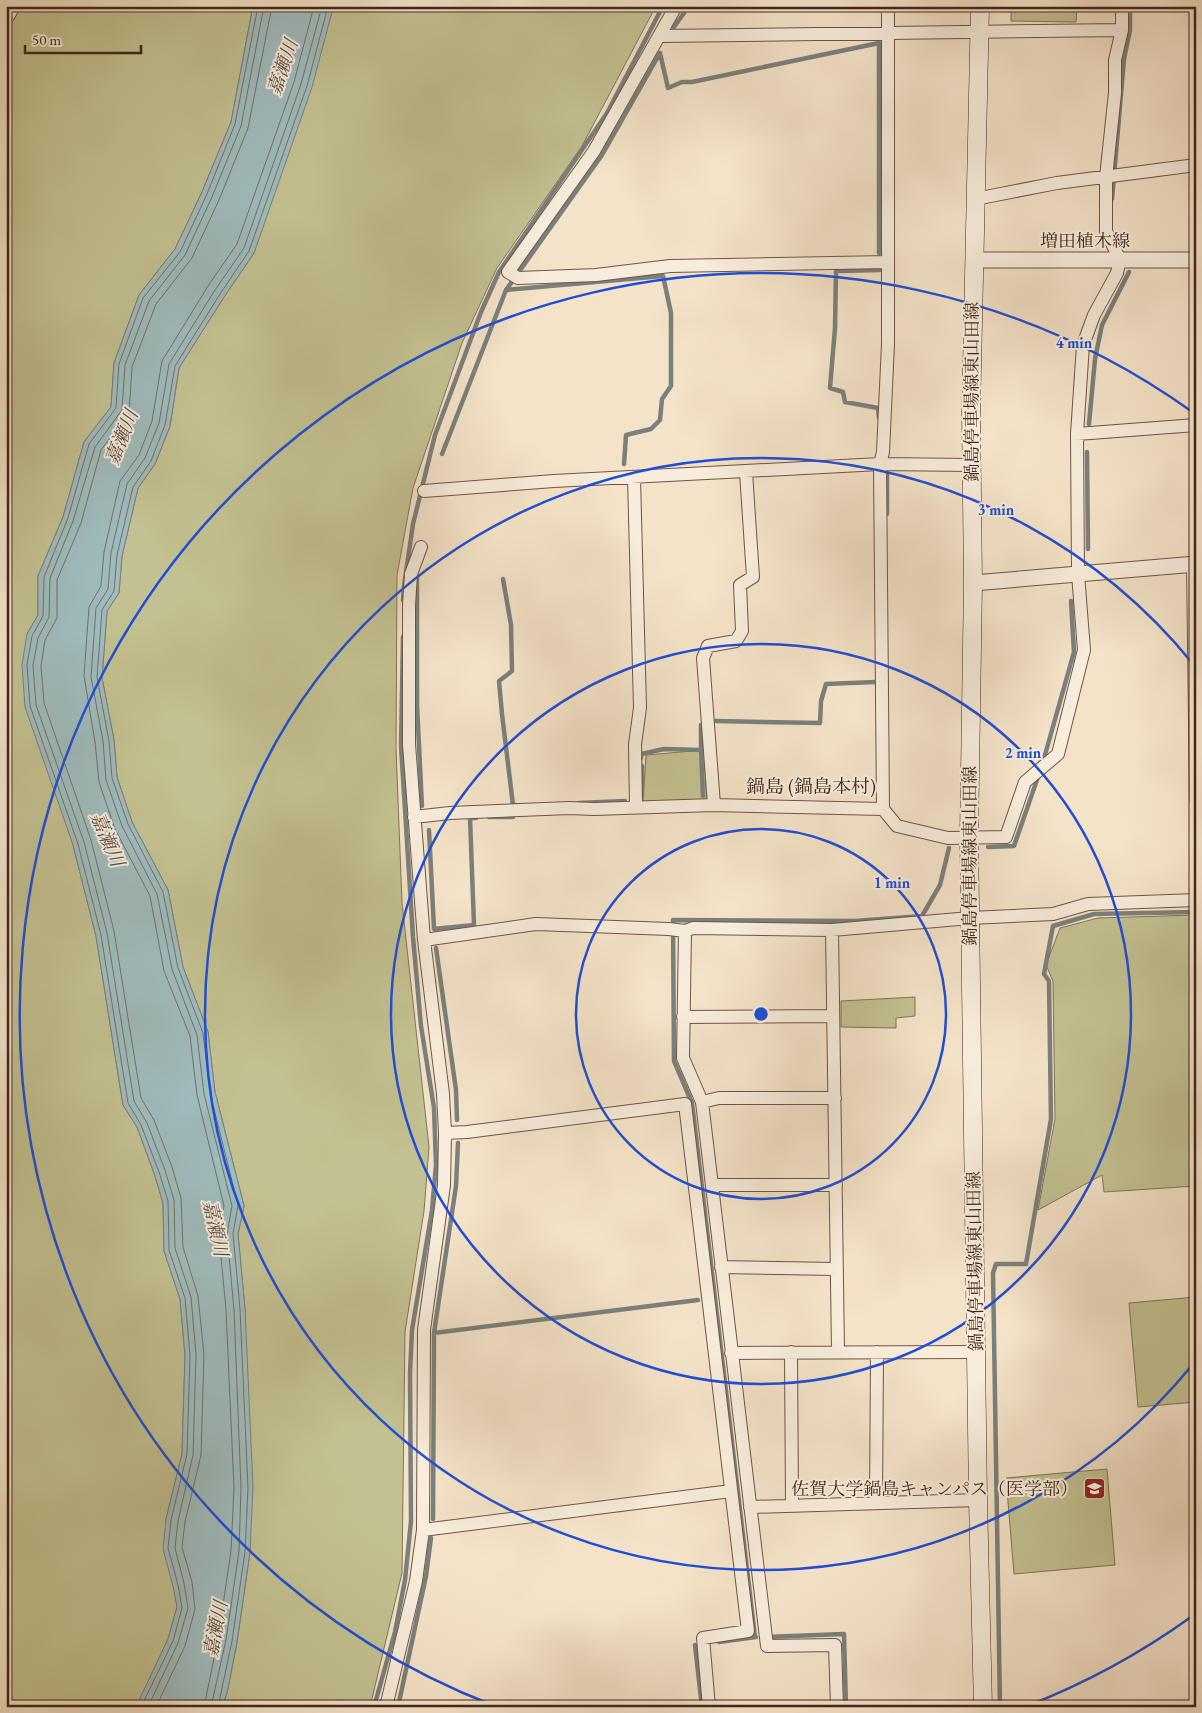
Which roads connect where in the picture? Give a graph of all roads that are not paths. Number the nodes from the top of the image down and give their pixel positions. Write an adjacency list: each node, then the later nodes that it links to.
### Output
1 (14, 6): 6 (street)
2 (676, 6): 10 (street)
3 (888, 6): 9 (street)
4 (980, 6): 8 (main road, 鍋島停車場線東山田線)
5 (1122, 6): 7 (street)
6 (6, 20)
7 (1122, 30): 8 (street); 12 (street)
8 (980, 31): 9 (street); 13 (main road, 鍋島停車場線東山田線)
9 (888, 32): 10 (street); 17 (street)
10 (659, 36): 17 (street)
11 (1196, 164): 12 (street)
12 (1112, 176): 13 (street); 15 (street)
13 (975, 199): 14 (main road, 鍋島停車場線東山田線)
14 (974, 260): 15 (street, 増田植木線); 21 (main road, 鍋島停車場線東山田線)
15 (1120, 260): 16 (street, 増田植木線); 19 (street)
16 (1196, 260)
17 (888, 262): 20 (street)
18 (1196, 425): 19 (street)
19 (1077, 434): 27 (street)
20 (884, 460): 21 (street); 22 (street); 33 (street)
21 (972, 465): 28 (main road, 鍋島停車場線東山田線)
22 (746, 472): 23 (street); 31 (street)
23 (634, 478): 24 (street); 32 (street)
24 (424, 491)
25 (421, 547): 34 (street)
26 (1194, 564): 27 (street); 29 (street)
27 (1078, 574): 28 (street); 35 (street)
28 (972, 583): 35 (main road, 鍋島停車場線東山田線)
29 (1196, 701): 30 (street)
30 (1196, 799)
31 (714, 805): 32 (street); 33 (street)
32 (636, 807): 34 (street)
33 (884, 809): 35 (street)
34 (414, 816): 40 (street)
35 (969, 837): 37 (main road, 鍋島停車場線東山田線)
36 (1196, 900): 37 (street)
37 (970, 918): 38 (street); 53 (main road, 鍋島停車場線東山田線)
38 (832, 930): 39 (street); 41 (street)
39 (685, 931): 40 (street); 42 (street)
40 (424, 940): 45 (street)
41 (833, 1016): 42 (street); 43 (street)
42 (683, 1017): 44 (street)
43 (835, 1098): 44 (street); 47 (street)
44 (702, 1102): 46 (street)
45 (445, 1133): 55 (street); 60 (street)
46 (712, 1184): 47 (street); 48 (street)
47 (836, 1184): 49 (street)
48 (721, 1267): 49 (street); 54 (street)
49 (837, 1268): 51 (street)
50 (790, 1352): 51 (street); 54 (street); 58 (street)
51 (838, 1352): 52 (street)
52 (877, 1352): 53 (street); 57 (street)
53 (976, 1352): 56 (main road, 鍋島停車場線東山田線)
54 (731, 1353): 59 (street)
55 (731, 1491): 60 (street); 62 (street)
56 (978, 1500): 57 (street); 64 (main road, 鍋島停車場線東山田線)
57 (876, 1503): 58 (street)
58 (792, 1506): 59 (street)
59 (750, 1507): 63 (street)
60 (423, 1530): 61 (street)
61 (386, 1707)
62 (709, 1707)
63 (837, 1707)
64 (983, 1707)

